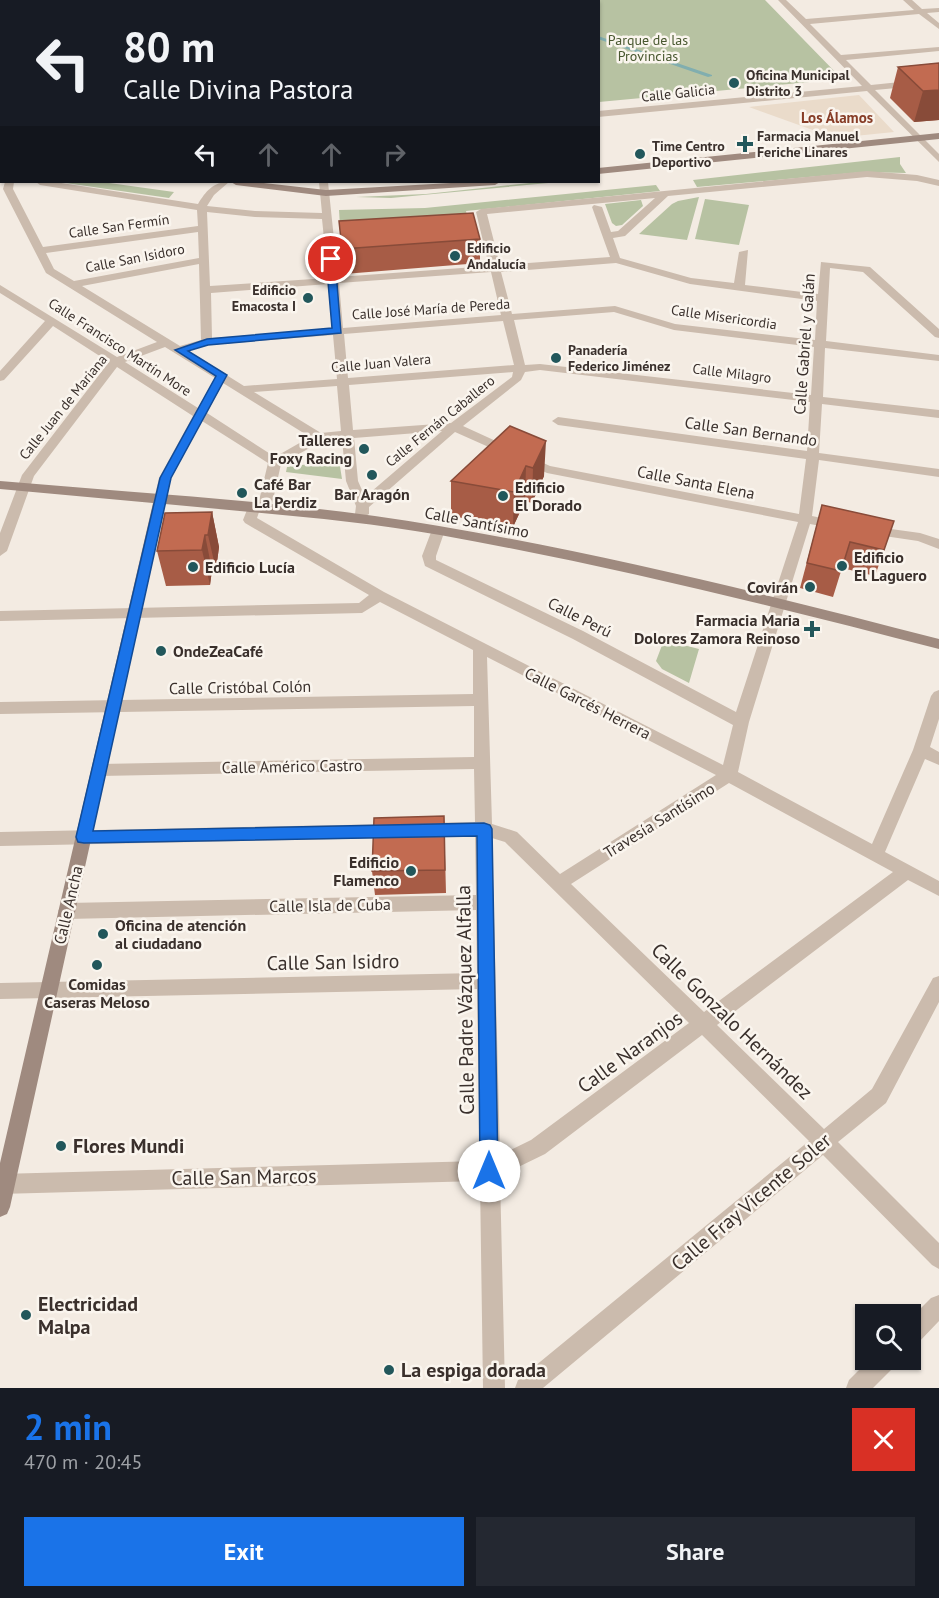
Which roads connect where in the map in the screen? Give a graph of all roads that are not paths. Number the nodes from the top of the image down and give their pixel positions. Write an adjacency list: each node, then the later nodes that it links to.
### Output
1 (782, 0): 5 (street)
2 (907, 0): 4 (street)
3 (939, 10): 4 (street)
4 (921, 12): 5 (street); 6 (street)
5 (803, 22): 8 (street)
6 (939, 27)
7 (939, 49): 8 (street)
8 (839, 58): 10 (street)
9 (939, 81): 10 (street, Calle Galicia)
10 (868, 87): 11 (street, Calle Galicia); 13 (street)
11 (600, 114)
12 (939, 136): 13 (main road)
13 (918, 138): 14 (street); 15 (main road)
14 (939, 159)
15 (600, 171)
16 (9, 183): 30 (street)
17 (47, 183): 25 (street)
18 (224, 183): 25 (street)
19 (244, 183): 23 (main road)
20 (324, 183): 23 (street)
21 (484, 183): 23 (main road)
22 (939, 183): 24 (street)
23 (326, 193): 27 (street)
24 (666, 194): 29 (street); 34 (street)
25 (202, 206): 27 (street); 28 (street)
26 (597, 207): 29 (street)
27 (327, 216): 35 (street)
28 (202, 228): 30 (street, Calle San Fermín); 32 (street)
29 (607, 236): 33 (street)
30 (39, 251): 36 (street)
31 (744, 252): 38 (street)
32 (204, 260): 36 (street, Calle San Isidoro); 39 (street)
33 (616, 260): 34 (street); 38 (street)
34 (495, 269): 35 (street); 42 (street)
35 (333, 281): 39 (street); 44 (street)
36 (72, 285): 46 (street)
37 (0, 288): 43 (street, Calle Francisco Martín More)
38 (739, 288): 40 (street)
39 (205, 290): 47 (street)
40 (823, 298): 45 (street, Calle Gabriel y Galán); 48 (street, Calle Gabriel y Galán)
41 (615, 309): 42 (street, Calle José María de Pereda); 48 (street, Calle Misericordia)
42 (507, 318): 44 (street, Calle José María de Pereda); 52 (street)
43 (52, 320): 51 (street, Calle Francisco Martín More); 54 (street)
44 (338, 331): 47 (street, Calle José María de Pereda); 55 (street)
45 (939, 335)
46 (167, 342): 49 (street); 51 (street, Calle Juan de Mariana)
47 (207, 342): 49 (street, Calle José María de Pereda)
48 (820, 344): 50 (street, Calle Misericordia); 57 (street, Calle Gabriel y Galán)
49 (180, 350): 53 (street)
50 (939, 358)
51 (115, 362): 59 (street, Calle Francisco Martín More); 68 (street, Calle Juan de Mariana)
52 (520, 367): 55 (street, Calle Juan Valera); 57 (street, Calle Milagro); 61 (street, Calle Fernán Caballero)
53 (222, 375): 56 (street); 59 (street)
54 (0, 378)
55 (343, 382): 56 (street, Calle Juan Valera); 62 (street)
56 (244, 389): 63 (street)
57 (817, 398): 58 (street, Calle Milagro); 64 (street, Calle Gabriel y Galán)
58 (939, 414)
59 (199, 415): 65 (street, Calle Francisco Martín More); 69 (street)
60 (558, 421): 64 (street, Calle San Bernando)
61 (454, 427): 62 (street); 71 (street, Calle Fernán Caballero); 72 (street, Calle Santa Elena)
62 (348, 434): 63 (street); 71 (street)
63 (319, 437): 65 (street)
64 (813, 456): 66 (street, Calle San Bernando); 72 (street, Calle Gabriel y Galán)
65 (275, 462): 70 (street)
66 (939, 473)
67 (0, 485): 68 (main road, Calle Santísimo)
68 (24, 486): 69 (main road, Calle Santísimo); 77 (street, Calle Juan de Mariana)
69 (160, 499): 70 (main road, Calle Santísimo); 80 (main road, Calle Ancha)
70 (259, 508): 71 (main road, Calle Santísimo); 78 (street, Calle Garcés Herrera)
71 (362, 512): 73 (main road, Calle Santísimo)
72 (805, 520): 74 (street, Calle Santa Elena); 79 (street, Calle Gabriel y Galán)
73 (438, 530): 79 (main road, Calle Santísimo); 88 (street, Calle Perú)
74 (920, 537): 75 (street); 76 (street, Calle Santa Elena)
75 (939, 539)
76 (939, 544)
77 (0, 551)
78 (379, 595): 80 (street); 83 (street, Calle Garcés Herrera)
79 (778, 602): 82 (main road, Calle Santísimo); 88 (street, Travesía Santísimo)
80 (136, 612): 81 (street); 86 (main road, Calle Ancha)
81 (0, 616)
82 (939, 644)
83 (480, 648): 85 (street, Calle Padre Vázquez Alfalla); 93 (street, Calle Garcés Herrera)
84 (939, 696): 89 (street)
85 (482, 700): 86 (street, Calle Cristóbal Colón); 91 (street, Calle Padre Vázquez Alfalla)
86 (114, 706): 87 (street, Calle Cristóbal Colón); 92 (main road, Calle Ancha)
87 (0, 708)
88 (741, 722): 93 (street, Travesía Santísimo)
89 (921, 750): 90 (street); 97 (street)
90 (939, 759)
91 (483, 763): 92 (street, Calle Américo Castro); 94 (street, Calle Padre Vázquez Alfalla)
92 (100, 770): 95 (main road, Calle Ancha)
93 (729, 775): 97 (street, Calle Garcés Herrera); 99 (street, Travesía Santísimo)
94 (484, 829): 95 (street, Calle Gonzalo Hernández); 99 (street, Calle Gonzalo Hernández); 101 (street, Calle Padre Vázquez Alfalla)
95 (84, 837): 96 (street, Calle Gonzalo Hernández); 102 (main road, Calle Ancha)
96 (0, 839)
97 (876, 854): 98 (street, Calle Garcés Herrera)
98 (906, 872): 100 (street, Calle Garcés Herrera); 107 (street, Calle Naranjos)
99 (559, 884): 107 (street, Calle Gonzalo Hernández)
100 (939, 889)
101 (486, 902): 102 (street, Calle Isla de Cuba); 103 (street, Calle Padre Vázquez Alfalla)
102 (67, 911): 106 (main road, Calle Ancha)
103 (488, 981): 106 (street, Calle San Isidro); 109 (street, Calle Padre Vázquez Alfalla)
104 (939, 984): 108 (street, Calle Fray Vicente Soler)
105 (0, 991): 106 (street, Calle San Isidro)
106 (49, 991): 110 (main road, Calle Ancha)
107 (703, 1026): 108 (street, Calle Gonzalo Hernández); 109 (street, Calle Naranjos)
108 (824, 1141): 112 (street, Calle Gonzalo Hernández); 117 (street, Calle Fray Vicente Soler)
109 (489, 1171): 110 (street, Calle San Marcos); 116 (street, Calle Padre Vázquez Alfalla)
110 (3, 1184): 111 (main road, Calle Ancha)
111 (0, 1206)
112 (939, 1258)
113 (939, 1306): 114 (street)
114 (921, 1324)
115 (875, 1370): 118 (street)
116 (494, 1388)
117 (526, 1388)
118 (857, 1388)

